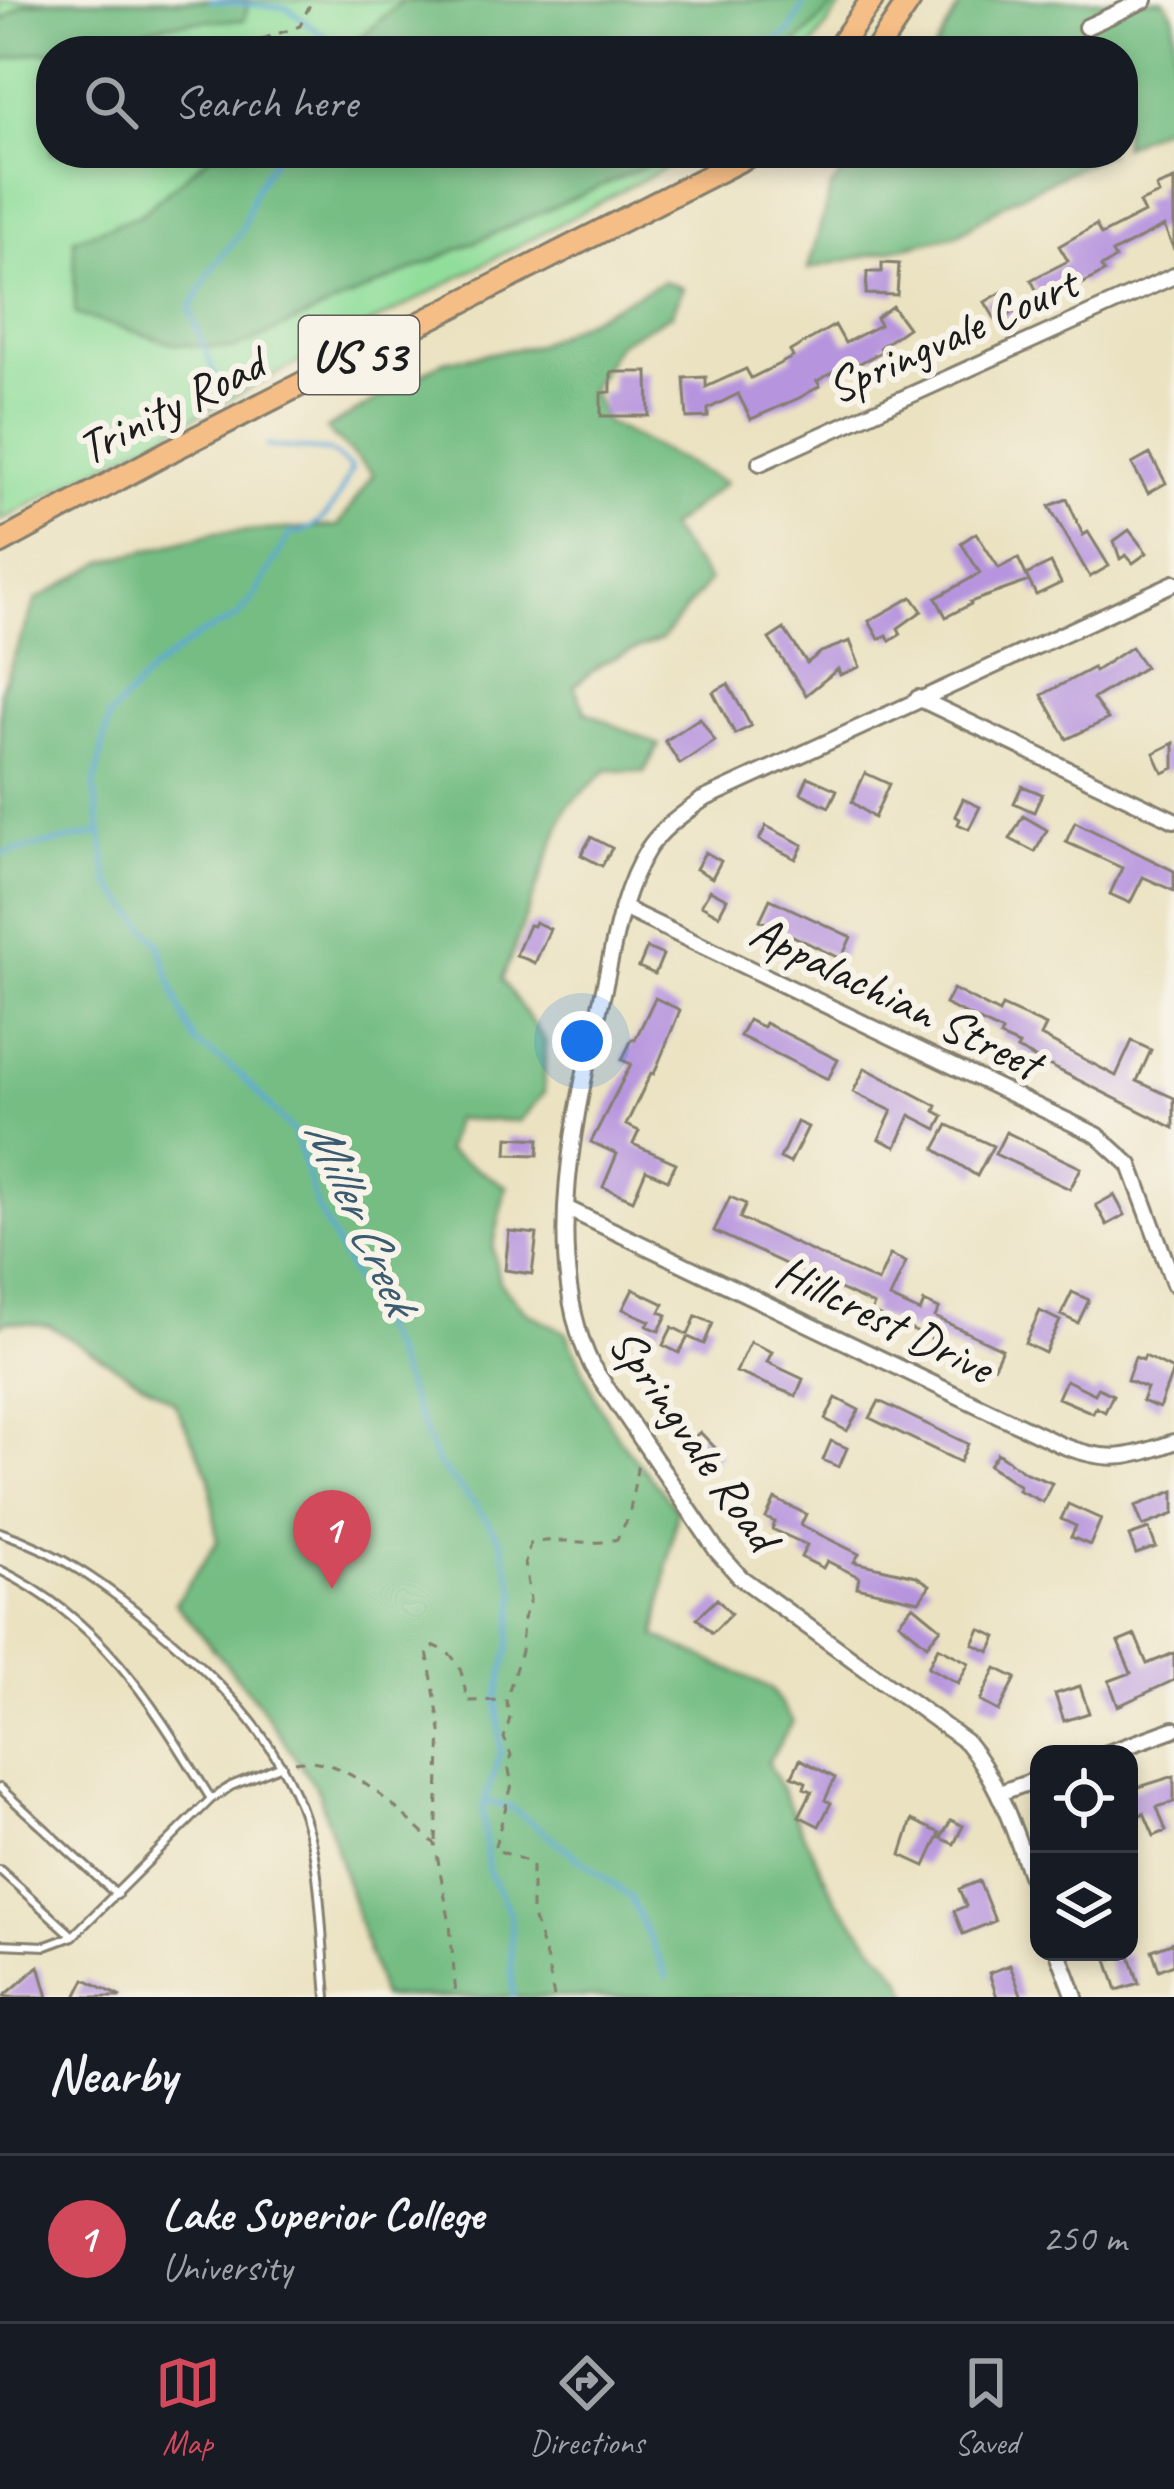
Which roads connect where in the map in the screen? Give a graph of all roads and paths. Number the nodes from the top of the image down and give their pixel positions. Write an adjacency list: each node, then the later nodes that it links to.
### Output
1 (872, 0): 7 (highway)
2 (910, 0): 8 (highway)
3 (1144, 0): 5 (street)
4 (312, 3): 6 (path)
5 (1085, 27)
6 (270, 36)
7 (847, 36)
8 (886, 36)
9 (711, 168): 11 (highway, Trinity Road / US 53)
10 (721, 168): 11 (highway, Trinity Road / US 53)
11 (699, 178): 14 (highway, Trinity Road / US 53)
12 (1174, 276): 13 (street, Springvale Court)
13 (760, 463)
14 (0, 543)
15 (1174, 584): 16 (street, Springvale Road)
16 (918, 698): 17 (street); 18 (street, Springvale Road)
17 (1174, 820)
18 (622, 908): 19 (street, Springvale Road); 20 (street, Appalachian Street)
19 (568, 1209): 21 (street, Springvale Road); 22 (street, Hillcrest Drive)
20 (1174, 1284)
21 (643, 1442): 25 (path); 31 (street, Springvale Road)
22 (1174, 1442)
23 (0, 1532): 28 (lane)
24 (0, 1570): 32 (lane)
25 (506, 1700): 33 (path); 42 (path)
26 (1174, 1729): 27 (street)
27 (1130, 1745)
28 (282, 1765): 32 (lane); 33 (path); 40 (lane)
29 (1030, 1782): 31 (street)
30 (0, 1788): 36 (lane)
31 (1000, 1793): 35 (street, Springvale Road)
32 (211, 1799): 36 (lane)
33 (436, 1844): 41 (path)
34 (0, 1870): 37 (lane)
35 (1030, 1875)
36 (117, 1895): 37 (lane)
37 (73, 1936): 38 (lane)
38 (0, 1944)
39 (1062, 1961): 43 (street)
40 (327, 1997)
41 (456, 1997)
42 (554, 1997)
43 (1076, 1997)

